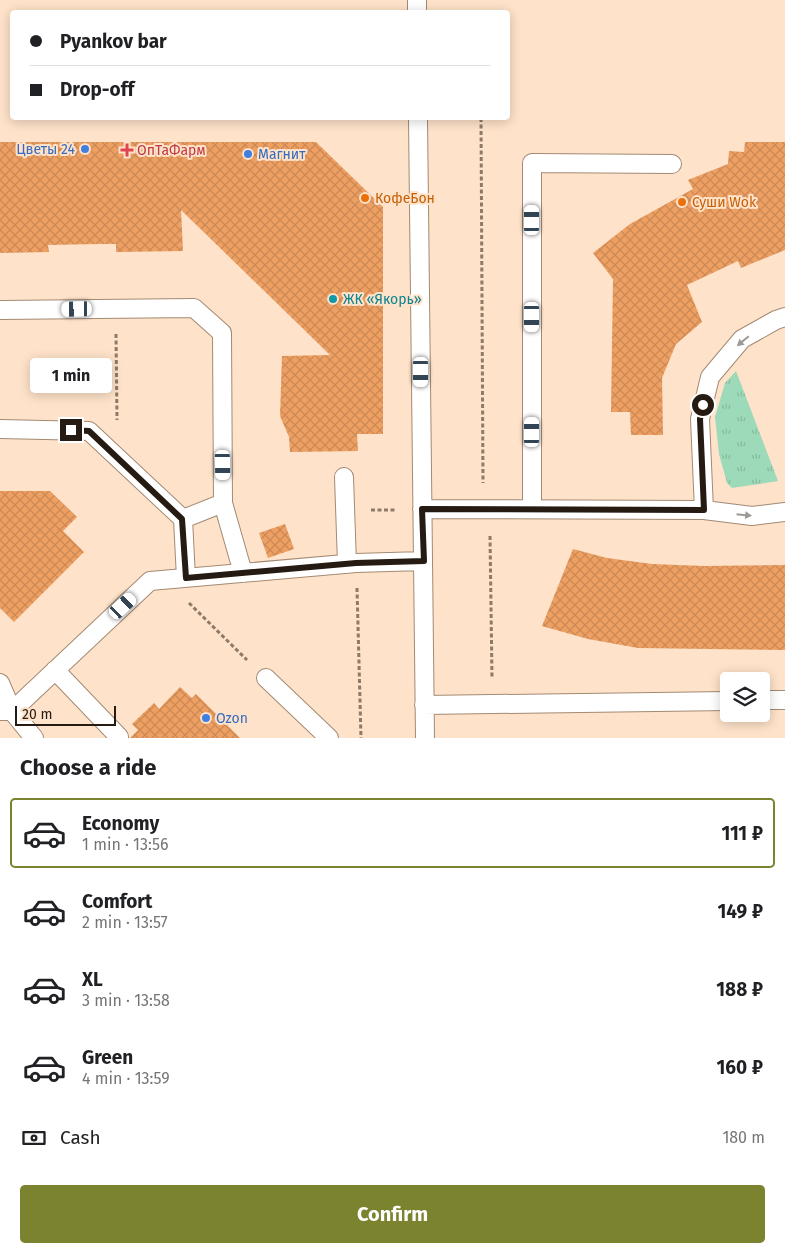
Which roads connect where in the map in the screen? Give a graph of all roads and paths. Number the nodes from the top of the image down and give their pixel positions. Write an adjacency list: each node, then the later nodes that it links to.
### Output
1 (418, 120): 11 (lane)
2 (481, 120): 12 (path)
3 (672, 164): 13 (lane)
4 (116, 309): 5 (lane); 8 (path); 10 (lane)
5 (0, 310)
6 (785, 317): 15 (lane, one-way to 15)
7 (0, 429): 8 (lane)
8 (117, 458): 17 (lane)
9 (344, 477): 14 (lane)
10 (223, 503): 17 (lane); 20 (lane)
11 (422, 509): 12 (lane); 14 (path); 18 (lane)
12 (486, 509): 13 (lane); 29 (path)
13 (532, 509): 15 (lane)
14 (345, 510): 19 (lane)
15 (704, 510): 16 (lane, one-way to 16)
16 (785, 512)
17 (182, 519): 21 (lane)
18 (424, 561): 19 (lane); 30 (lane)
19 (352, 563): 20 (lane); 35 (path)
20 (243, 573): 21 (lane)
21 (186, 578): 23 (lane)
22 (205, 619): 24 (path)
23 (55, 670): 31 (lane); 32 (lane)
24 (266, 678): 34 (lane)
25 (0, 683): 31 (lane)
26 (770, 700): 27 (lane)
27 (785, 700)
28 (720, 701): 29 (lane)
29 (501, 704): 30 (lane)
30 (424, 705): 36 (lane)
31 (6, 711): 33 (lane)
32 (119, 737)
33 (34, 738)
34 (329, 738)
35 (361, 738)
36 (425, 738)

